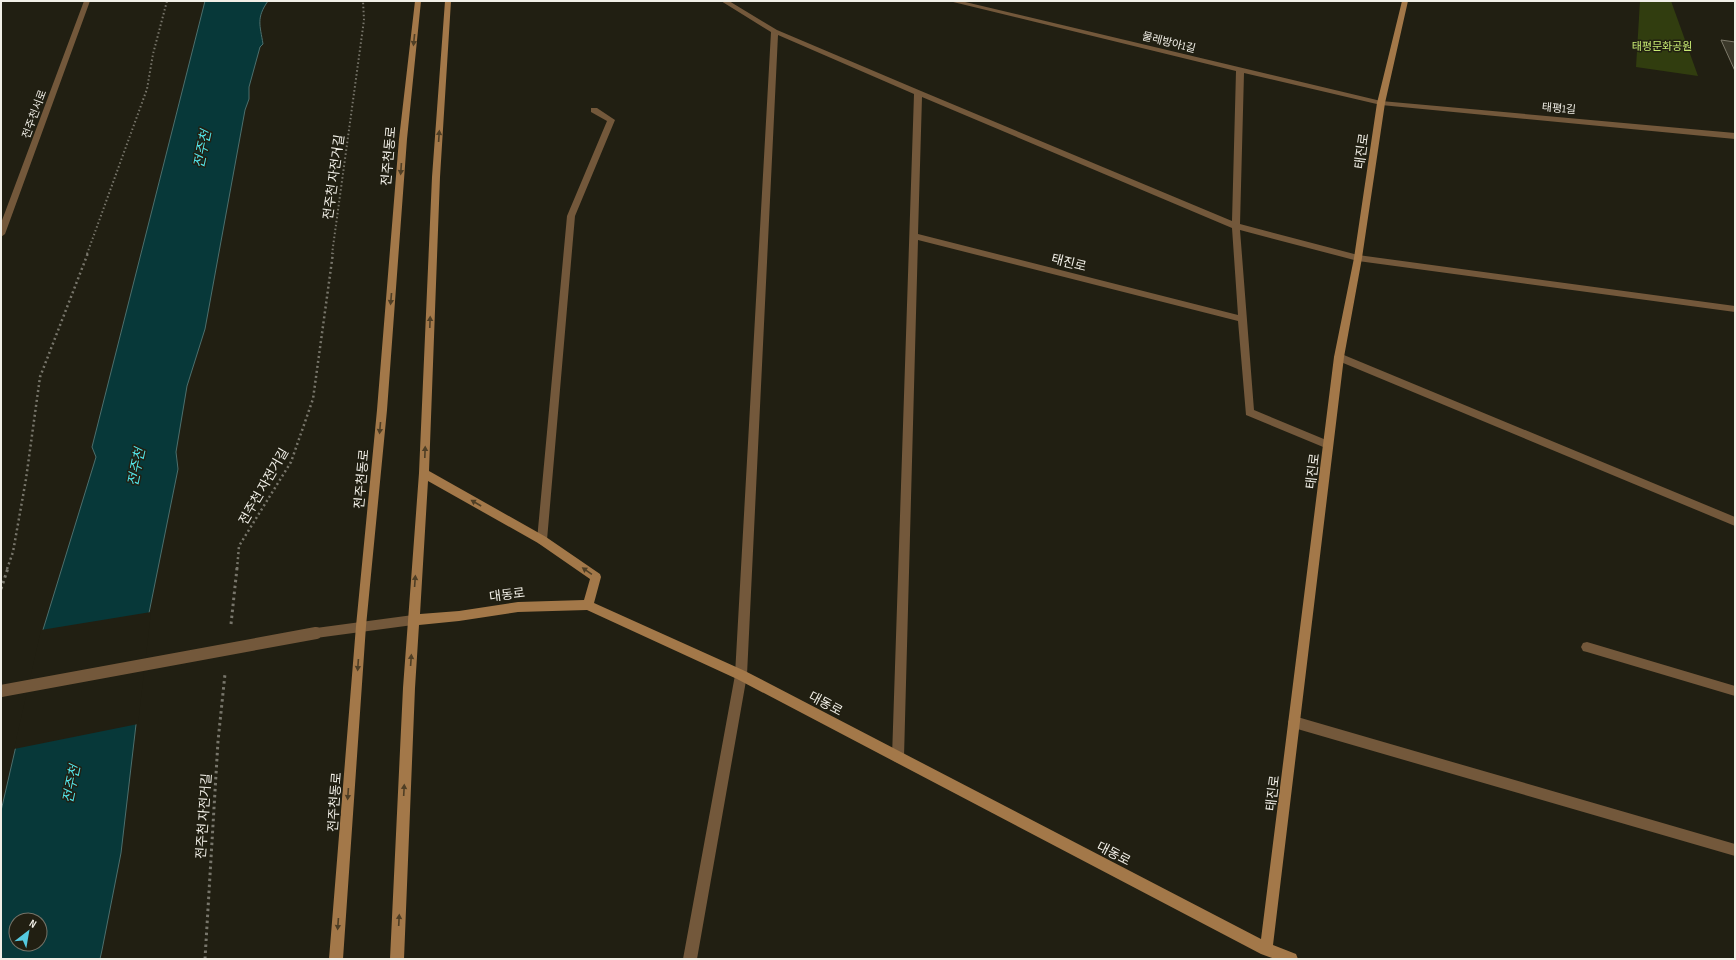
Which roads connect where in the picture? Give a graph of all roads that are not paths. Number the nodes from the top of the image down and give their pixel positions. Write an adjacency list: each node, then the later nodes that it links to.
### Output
1 (87, 1): 14 (street, 전주천서로)
2 (418, 1): 26 (street, 전주천동로, one-way to 26)
3 (448, 1): 21 (street, one-way to 3)
4 (724, 1): 7 (street)
5 (952, 1): 8 (street, 물레방아1길)
6 (1405, 1): 10 (street, 태진로)
7 (775, 31): 9 (street); 28 (street)
8 (1240, 71): 10 (street, 물레방아1길); 13 (street)
9 (918, 93): 13 (street); 15 (street)
10 (1381, 103): 12 (street, 태평1길); 16 (street, 태진로)
11 (594, 110): 23 (street)
12 (1735, 136)
13 (1236, 226): 16 (street); 18 (street)
14 (1, 231)
15 (913, 236): 18 (street, 태진로); 32 (street)
16 (1358, 258): 17 (street); 19 (street, 태진로)
17 (1735, 308)
18 (1242, 319): 20 (street)
19 (1339, 357): 20 (street, 태진로); 22 (street)
20 (1328, 445): 31 (street, 태진로)
21 (424, 473): 23 (street, one-way to 21); 25 (street, one-way to 21)
22 (1735, 522)
23 (542, 540): 24 (street, one-way to 23)
24 (588, 605): 25 (street, 대동로); 28 (street, 대동로)
25 (413, 620): 26 (street, 대동로); 36 (street, one-way to 25)
26 (362, 626): 29 (street, 대동로, bridge); 35 (street, 전주천동로, one-way to 35)
27 (1587, 647): 30 (street)
28 (741, 676): 32 (street, 대동로); 37 (street)
29 (1, 691)
30 (1735, 691)
31 (1294, 722): 33 (street); 34 (street, 태진로)
32 (898, 757): 34 (street, 대동로)
33 (1735, 850)
34 (1266, 954): 38 (street, 대동로)
35 (336, 959)
36 (397, 959)
37 (690, 959)
38 (1291, 959)

